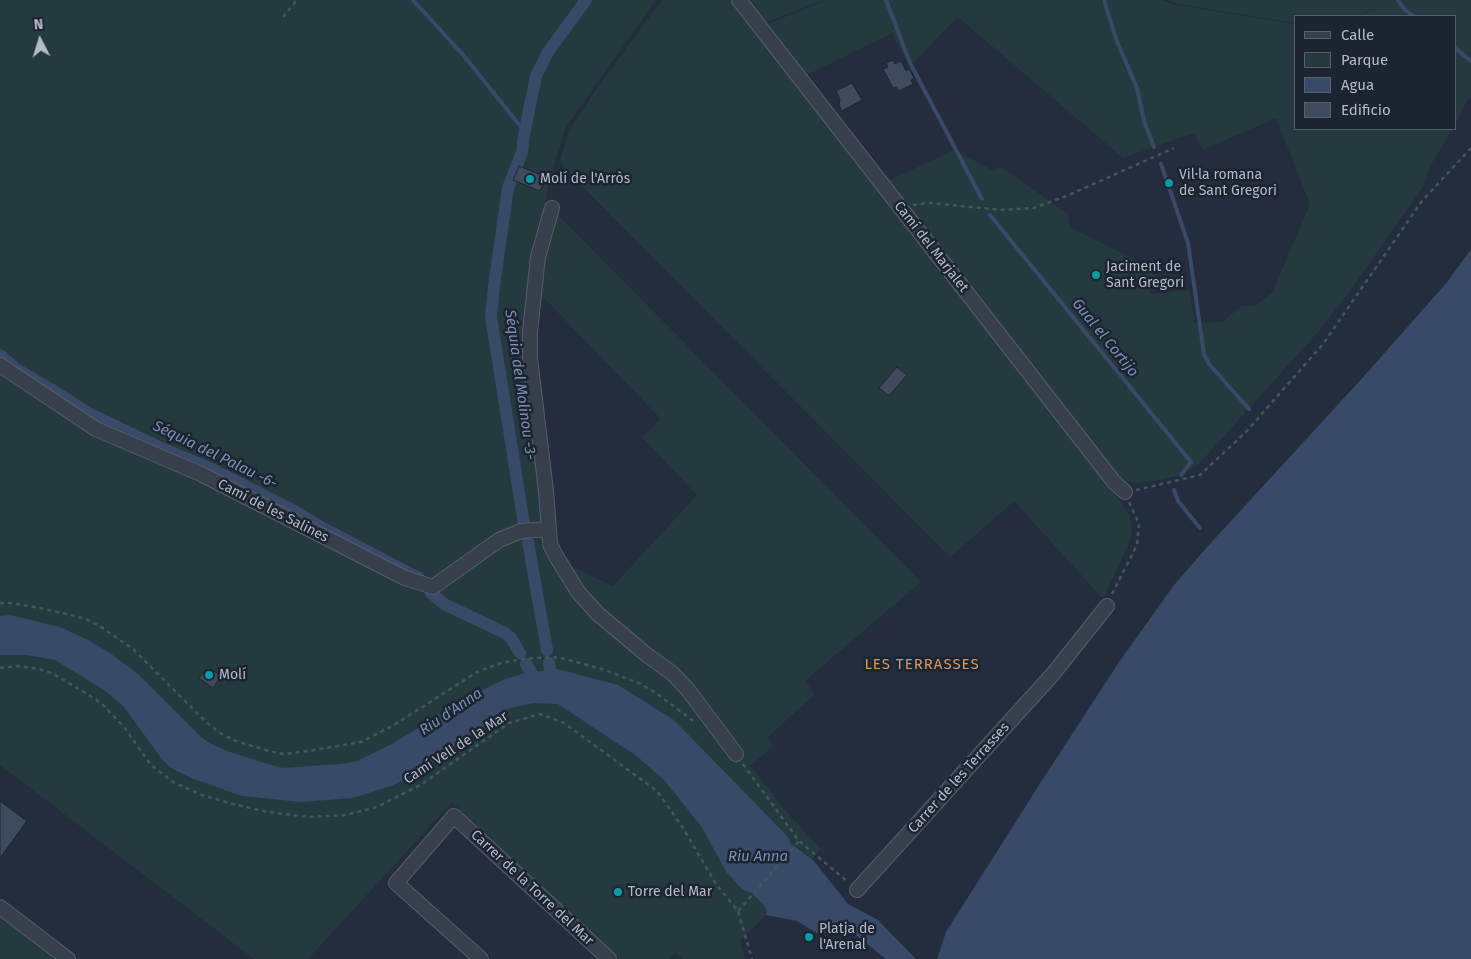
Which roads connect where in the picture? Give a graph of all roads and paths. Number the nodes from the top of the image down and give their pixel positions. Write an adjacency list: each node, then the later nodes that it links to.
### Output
1 (297, 0): 3 (path)
2 (739, 0): 6 (street, Camí del Marjalet)
3 (283, 18)
4 (1174, 148): 6 (path)
5 (1471, 148): 9 (path)
6 (899, 206): 9 (street, Camí del Marjalet)
7 (552, 208): 10 (street)
8 (0, 365): 10 (street, Camí de les Salines)
9 (1125, 492): 12 (path)
10 (549, 529): 15 (street)
11 (0, 603): 14 (path)
12 (1107, 606): 17 (street, Carrer de les Terrasses)
13 (0, 668): 19 (path, Camí Vell de la Mar)
14 (700, 726)
15 (736, 754): 16 (path)
16 (799, 841): 17 (path); 19 (path)
17 (858, 890)
18 (0, 907): 20 (street)
19 (738, 911): 23 (path)
20 (68, 959)
21 (482, 959): 22 (street, Carrer de la Torre del Mar)
22 (609, 959)
23 (752, 959)

